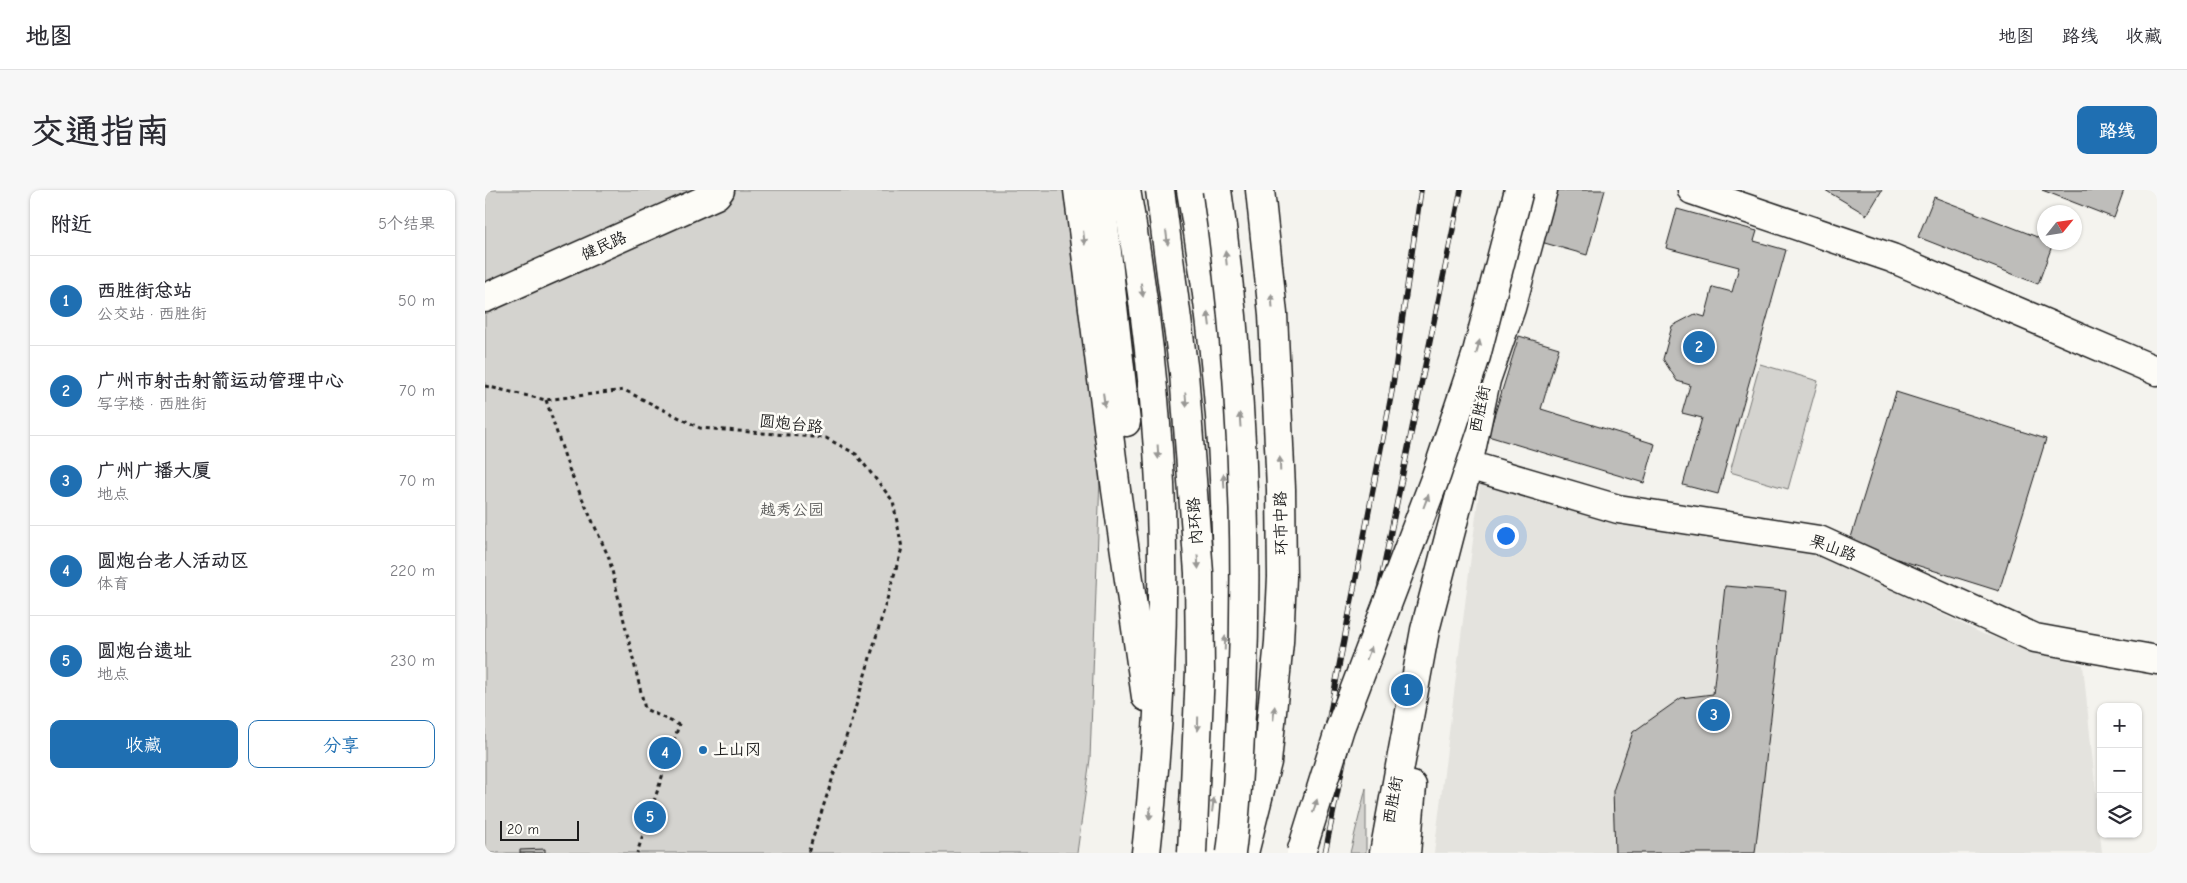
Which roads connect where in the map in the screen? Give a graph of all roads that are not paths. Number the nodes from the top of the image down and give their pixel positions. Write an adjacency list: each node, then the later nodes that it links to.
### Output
1 (720, 190): 12 (main road, 健民路)
2 (1078, 190): 18 (main road, one-way to 18)
3 (1100, 190): 18 (main road)
4 (1126, 190): 18 (main road, one-way to 18)
5 (1160, 190): 20 (main road, 内环路, one-way to 20, bridge)
6 (1191, 190): 21 (main road, one-way to 6)
7 (1217, 190): 22 (main road, one-way to 7, bridge)
8 (1260, 190): 17 (main road, 环市中路, one-way to 8)
9 (1519, 190): 25 (main road, one-way to 9, bridge)
10 (1543, 190): 14 (main road, 西胜街)
11 (1691, 190): 13 (main road)
12 (485, 298)
13 (2157, 370)
14 (1468, 465): 15 (main road, 西胜街); 16 (main road, 果山路)
15 (1425, 630): 26 (main road, 西胜街); 27 (main road, 西胜街)
16 (2157, 660)
17 (1267, 762): 23 (main road, 环市中路); 24 (main road)
18 (1154, 773): 19 (main road, one-way to 19)
19 (1146, 853)
20 (1192, 853)
21 (1205, 853)
22 (1231, 853)
23 (1244, 853)
24 (1253, 853)
25 (1301, 853)
26 (1384, 853)
27 (1406, 853)

